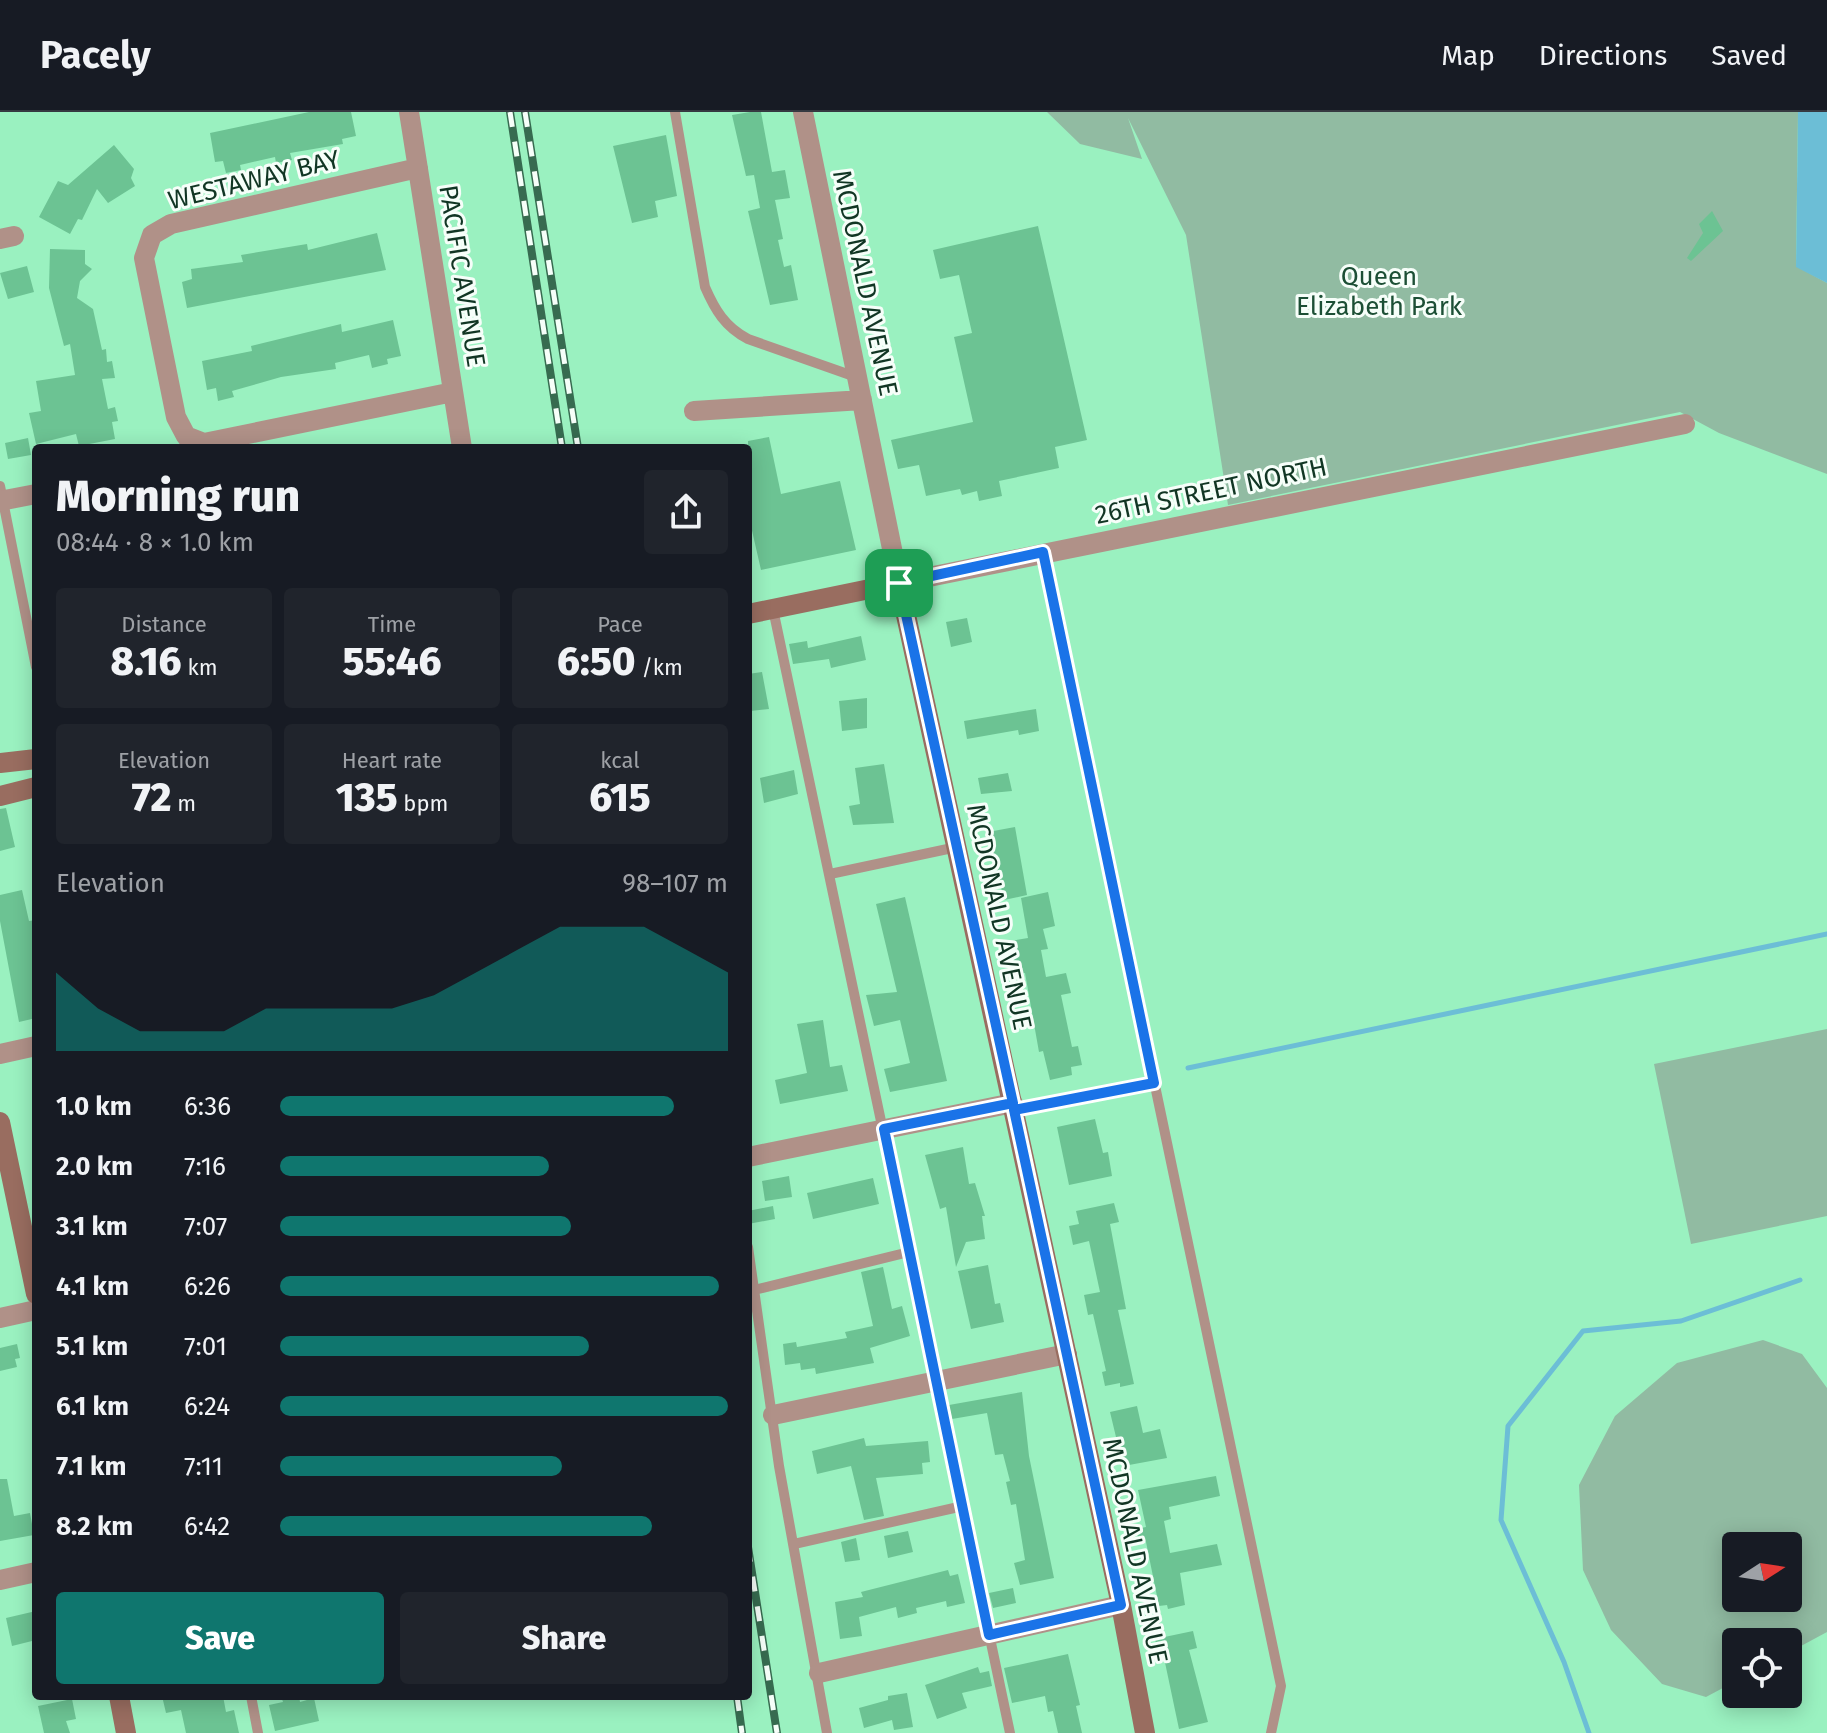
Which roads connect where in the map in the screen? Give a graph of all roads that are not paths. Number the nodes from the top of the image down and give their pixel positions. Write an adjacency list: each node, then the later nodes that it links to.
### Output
1 (409, 112): 4 (street, PACIFIC AVENUE)
2 (675, 112): 5 (lane)
3 (803, 112): 5 (street, MCDONALD AVENUE)
4 (418, 168): 6 (street, PACIFIC AVENUE); 6 (street, WESTAWAY BAY)
5 (858, 378): 7 (street, MCDONALD AVENUE)
6 (453, 392): 10 (street, PACIFIC AVENUE)
7 (862, 400): 8 (street); 14 (street, MCDONALD AVENUE)
8 (694, 411)
9 (1685, 424): 13 (street, 26TH STREET NORTH)
10 (461, 444)
11 (32, 494): 12 (street)
12 (1, 496): 17 (lane)
13 (1043, 552): 14 (street, 26TH STREET NORTH); 26 (lane)
14 (899, 583): 15 (street, 26TH STREET NORTH); 22 (street, MCDONALD AVENUE)
15 (773, 609): 16 (street, 26TH STREET NORTH); 23 (lane)
16 (752, 613)
17 (32, 647)
18 (32, 759): 19 (street)
19 (0, 763)
20 (32, 788): 21 (street)
21 (0, 796)
22 (957, 847): 23 (lane); 27 (street, MCDONALD AVENUE)
23 (830, 874): 29 (lane)
24 (32, 1047): 25 (street)
25 (0, 1054)
26 (1154, 1083): 27 (lane); 54 (lane)
27 (1014, 1106): 29 (street); 37 (street, MCDONALD AVENUE)
28 (0, 1122): 32 (street)
29 (884, 1129): 30 (street); 31 (lane)
30 (752, 1156)
31 (909, 1252): 34 (lane); 38 (lane)
32 (32, 1275)
33 (752, 1276): 34 (lane)
34 (754, 1290): 39 (lane)
35 (32, 1311): 36 (street)
36 (0, 1318)
37 (1067, 1354): 38 (street); 44 (street, MCDONALD AVENUE)
38 (936, 1381): 39 (street); 40 (lane)
39 (773, 1415): 41 (lane)
40 (963, 1506): 41 (lane); 45 (lane)
41 (794, 1544): 46 (lane)
42 (32, 1573): 43 (street)
43 (0, 1580)
44 (1121, 1605): 45 (street); 53 (street, MCDONALD AVENUE)
45 (989, 1635): 46 (street); 52 (lane)
46 (819, 1673): 51 (lane)
47 (120, 1700): 49 (street)
48 (252, 1700): 50 (lane)
49 (126, 1733)
50 (258, 1733)
51 (827, 1733)
52 (1010, 1733)
53 (1145, 1733)
54 (1271, 1733)

